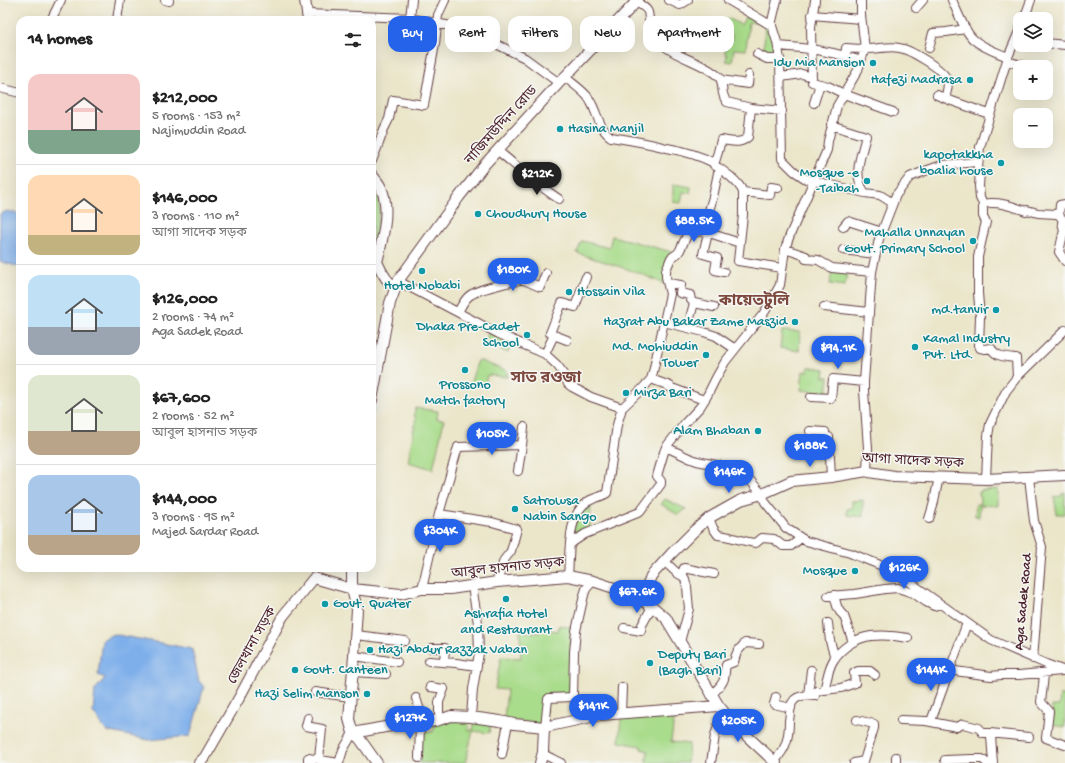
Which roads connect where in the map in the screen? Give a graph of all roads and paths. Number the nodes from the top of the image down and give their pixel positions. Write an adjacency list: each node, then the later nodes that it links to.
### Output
1 (61, 0): 20 (street)
2 (120, 0): 21 (street)
3 (305, 0): 22 (street)
4 (412, 0): 23 (street)
5 (445, 0): 27 (street)
6 (669, 0): 7 (street)
7 (688, 0)
8 (730, 0): 28 (street)
9 (777, 0): 28 (street)
10 (811, 0): 11 (street)
11 (814, 0): 19 (street)
12 (861, 0): 26 (street)
13 (923, 0): 17 (street)
14 (952, 0): 29 (street)
15 (1031, 0): 18 (street)
16 (637, 1): 47 (street, নাজিমউদ্দিন রোড); 48 (street)
17 (916, 8)
18 (1027, 12)
19 (812, 15): 26 (street); 33 (street)
20 (53, 16)
21 (118, 16)
22 (307, 16)
23 (410, 16)
24 (376, 18): 25 (street)
25 (388, 18)
26 (861, 19): 36 (street)
27 (437, 23): 47 (street)
28 (772, 26): 32 (street)
29 (966, 29): 34 (street); 41 (street)
30 (1053, 44): 31 (street)
31 (1065, 45)
32 (778, 46): 33 (street); 40 (street)
33 (812, 48): 39 (street); 46 (street)
34 (929, 48)
35 (1013, 48): 41 (street)
36 (865, 49): 39 (street); 42 (street); 54 (street)
37 (434, 52): 62 (street)
38 (757, 54): 40 (street)
39 (845, 55): 42 (street)
40 (780, 59): 45 (street)
41 (1007, 59): 43 (street); 59 (street)
42 (861, 60): 52 (street)
43 (1013, 61)
44 (749, 75): 48 (street)
45 (781, 77): 46 (street); 57 (street)
46 (812, 77): 49 (street)
47 (562, 80): 61 (street, নাজিমউদ্দিন রোড); 64 (street)
48 (721, 80): 56 (street)
49 (820, 84): 52 (street); 55 (street)
50 (0, 88): 51 (street)
51 (16, 92)
52 (843, 95): 58 (street); 60 (street)
53 (937, 95): 54 (street)
54 (945, 98): 59 (street)
55 (814, 103)
56 (751, 108): 57 (street); 64 (street)
57 (782, 111): 66 (street)
58 (893, 112)
59 (989, 114): 63 (street)
60 (831, 125): 66 (street); 69 (street)
61 (498, 151): 70 (street); 89 (street, নাজিমউদ্দিন রোড)
62 (376, 152)
63 (978, 161): 71 (street); 72 (street)
64 (717, 165): 68 (street); 76 (street)
65 (376, 180): 89 (street)
66 (813, 181): 69 (street); 79 (street)
67 (778, 188): 68 (street)
68 (743, 192): 78 (street)
69 (864, 193): 71 (street)
70 (559, 199)
71 (893, 203): 77 (street)
72 (983, 204): 74 (street); 102 (street)
73 (1065, 204): 74 (street)
74 (1058, 215): 82 (street)
75 (843, 227): 77 (street)
76 (705, 232): 78 (street); 84 (street); 88 (street)
77 (882, 232): 81 (street)
78 (740, 243): 83 (street)
79 (785, 249): 83 (street); 85 (street)
80 (843, 250): 81 (street)
81 (876, 254): 85 (street)
82 (1065, 261)
83 (782, 268): 100 (street)
84 (724, 272)
85 (872, 272): 94 (street)
86 (546, 273): 93 (street)
87 (586, 277): 98 (street)
88 (668, 283): 90 (street); 96 (street)
89 (397, 284): 93 (street); 103 (street, নাজিমউদ্দিন রোড)
90 (694, 303): 91 (street); 95 (street)
91 (714, 307)
92 (824, 307): 94 (street)
93 (458, 312): 101 (street)
94 (869, 312): 105 (street)
95 (690, 318)
96 (664, 322): 100 (street); 104 (street)
97 (1065, 330): 102 (street)
98 (554, 335): 99 (street); 101 (street)
99 (567, 340)
100 (735, 349): 107 (street)
101 (545, 354): 108 (street)
102 (1017, 377): 119 (street)
103 (376, 378)
104 (651, 379): 107 (street); 108 (street)
105 (864, 382): 106 (street); 113 (street)
106 (811, 397)
107 (704, 400): 112 (street)
108 (622, 408): 125 (street)
109 (524, 427): 111 (street)
110 (810, 431): 116 (street)
111 (522, 445): 114 (street); 121 (street)
112 (666, 447): 120 (street, Aga Sadek Road); 125 (street)
113 (867, 471): 116 (street, আগা সাদেক সড়ক); 117 (street, আগা সাদেক সড়ক)
114 (518, 472)
115 (1065, 475): 118 (street, আগা সাদেক সড়ক)
116 (832, 477): 120 (street, আগা সাদেক সড়ক)
117 (939, 477): 119 (street, আগা সাদেক সড়ক); 123 (street)
118 (1029, 477): 119 (street, আগা সাদেক সড়ক); 151 (street, Aga Sadek Road)
119 (986, 479)
120 (762, 494): 122 (street, আগা সাদেক সড়ক); 124 (street, Aga Sadek Road)
121 (439, 514): 132 (street); 135 (street)
122 (709, 518): 124 (street); 126 (street, আগা সাদেক সড়ক)
123 (929, 519)
124 (801, 538): 137 (street, Aga Sadek Road)
125 (570, 545): 130 (street)
126 (664, 561): 129 (street); 136 (street, আগা সাদেক সড়ক)
127 (352, 572): 134 (street)
128 (714, 574): 129 (street)
129 (681, 575): 145 (street)
130 (568, 576): 131 (street, আবুল হাসনাত সড়ক); 132 (street, আবুল হাসনাত সড়ক)
131 (593, 581): 136 (street, আবুল হাসনাত সড়ক); 183 (street)
132 (497, 582): 133 (street, আবুল হাসনাত সড়ক)
133 (472, 586): 135 (street, আবুল হাসনাত সড়ক); 155 (street)
134 (352, 589): 135 (street, আবুল হাসনাত সড়ক); 142 (street); 194 (street, জেলখানা সড়ক)
135 (422, 589)
136 (642, 600): 138 (street, আবুল হাসনাত সড়ক)
137 (940, 604): 140 (street, Aga Sadek Road); 146 (street)
138 (652, 607): 141 (street); 145 (street, আবুল হাসনাত সড়ক)
139 (828, 622): 150 (street)
140 (967, 623): 151 (street, Aga Sadek Road); 156 (street)
141 (624, 628)
142 (356, 635): 144 (street); 149 (street)
143 (908, 638): 146 (street)
144 (405, 641)
145 (680, 642): 167 (street, আবুল হাসনাত সড়ক)
146 (853, 642): 150 (street)
147 (759, 644): 167 (street)
148 (431, 648): 154 (street)
149 (354, 656): 153 (street); 159 (street)
150 (835, 658): 165 (street)
151 (1033, 659): 158 (street, Aga Sadek Road)
152 (429, 661): 154 (street)
153 (397, 662)
154 (444, 662): 155 (street)
155 (477, 666): 175 (street)
156 (950, 669): 160 (street); 180 (street)
157 (811, 670): 168 (street)
158 (1065, 671): 160 (street)
159 (353, 672): 161 (street); 169 (street)
160 (1044, 673): 187 (street)
161 (386, 674)
162 (875, 675): 165 (street)
163 (622, 686): 174 (street)
164 (430, 687): 177 (street)
165 (824, 690): 168 (street)
166 (315, 692): 169 (street)
167 (711, 695): 173 (street, আবুল হাসনাত সড়ক)
168 (808, 695): 172 (street)
169 (350, 697): 184 (street)
170 (776, 697): 172 (street)
171 (416, 698): 181 (street)
172 (791, 708): 193 (street)
173 (721, 709): 174 (street); 193 (street, আবুল হাসনাত সড়ক); 199 (street)
174 (621, 714): 183 (street)
175 (471, 716): 177 (street); 182 (street)
176 (308, 718): 190 (street)
177 (439, 720): 181 (street)
178 (857, 720): 200 (street)
179 (901, 720): 180 (street)
180 (930, 721): 185 (street)
181 (422, 723): 184 (street); 189 (street)
182 (508, 724): 183 (street); 188 (street)
183 (545, 727): 191 (street)
184 (353, 733): 196 (street); 197 (street)
185 (990, 733): 186 (street); 202 (street)
186 (1029, 738)
187 (1065, 745)
188 (502, 754)
189 (419, 758)
190 (319, 759): 195 (street); 196 (street)
191 (541, 759): 198 (street)
192 (945, 760): 201 (street)
193 (775, 762)
194 (199, 763)
195 (308, 763)
196 (339, 763)
197 (377, 763)
198 (561, 763)
199 (711, 763)
200 (854, 763)
201 (987, 763)
202 (993, 763)

